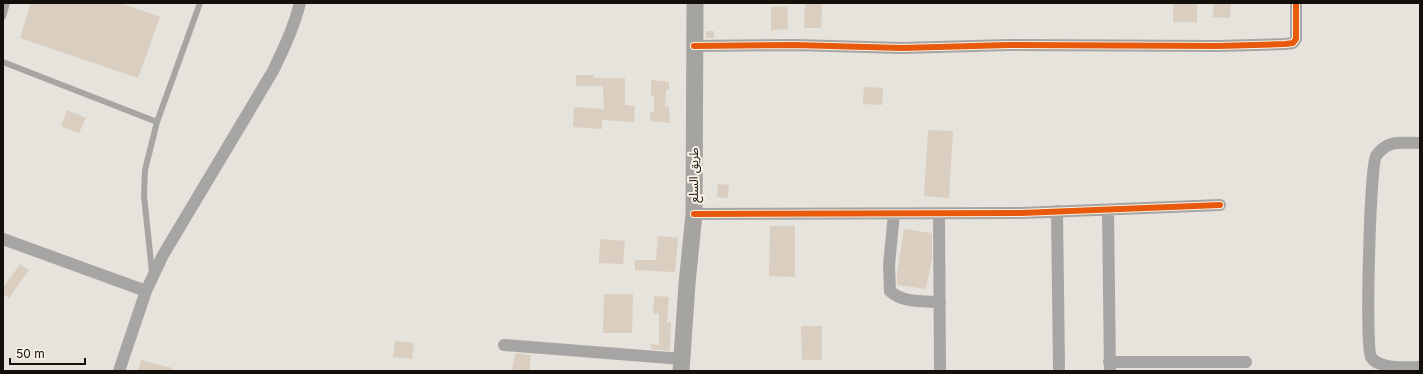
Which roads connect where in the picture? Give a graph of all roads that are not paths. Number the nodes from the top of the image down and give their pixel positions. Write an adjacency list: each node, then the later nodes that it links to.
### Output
1 (7, 3): 6 (lane)
2 (200, 3): 9 (lane)
3 (300, 3): 18 (street)
4 (695, 3): 7 (street, طريق السلع)
5 (1296, 3): 7 (street)
6 (3, 17)
7 (694, 46): 14 (street, طريق السلع)
8 (3, 62): 9 (lane)
9 (157, 122): 18 (lane)
10 (1420, 143): 25 (street)
11 (1220, 205): 12 (street)
12 (1108, 210): 13 (street); 24 (street)
13 (1057, 211): 16 (street); 26 (street)
14 (694, 214): 15 (street); 23 (street, طريق السلع)
15 (894, 214): 16 (street); 20 (street)
16 (939, 214): 20 (street)
17 (3, 240): 19 (street)
18 (153, 276): 19 (street)
19 (146, 291): 27 (street)
20 (940, 302): 28 (street)
21 (504, 345): 23 (street)
22 (1246, 362): 24 (street)
23 (682, 365)
24 (1110, 367)
25 (1420, 367)
26 (1058, 368)
27 (119, 371)
28 (940, 371)

